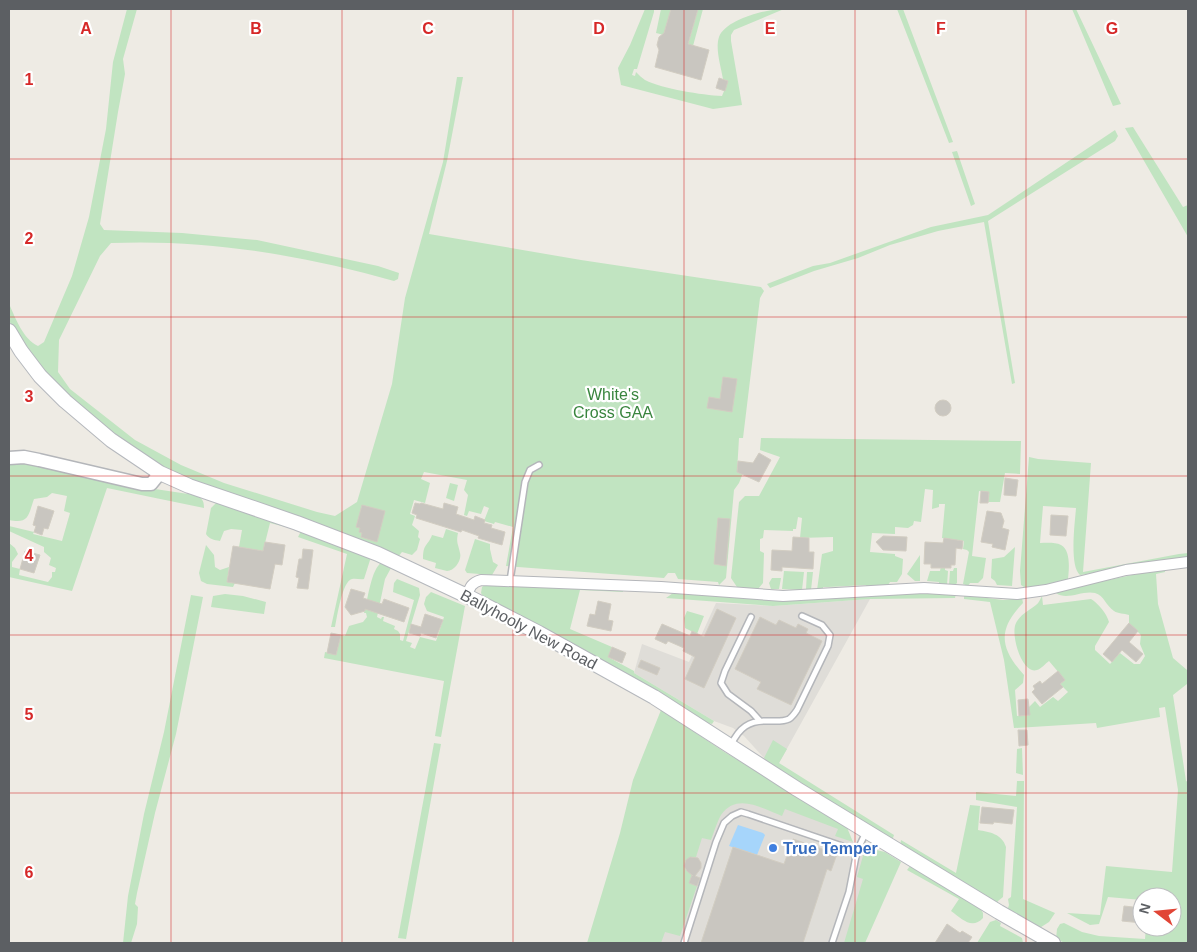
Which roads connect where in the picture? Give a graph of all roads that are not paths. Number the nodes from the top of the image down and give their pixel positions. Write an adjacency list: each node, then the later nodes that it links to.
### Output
1 (9, 331): 4 (main road, Ballyhooly New Road)
2 (9, 458): 4 (street)
3 (539, 465): 6 (lane)
4 (160, 473): 7 (main road, Ballyhooly New Road)
5 (1188, 562): 6 (street)
6 (510, 580): 7 (street)
7 (467, 596): 11 (main road, Ballyhooly New Road)
8 (802, 616): 10 (lane)
9 (750, 617): 10 (lane)
10 (760, 720): 11 (lane)
11 (731, 745): 12 (main road, Ballyhooly New Road)
12 (866, 831): 13 (lane); 16 (main road, Ballyhooly New Road)
13 (857, 851): 14 (lane); 15 (lane)
14 (684, 943)
15 (832, 943)
16 (1053, 943)

